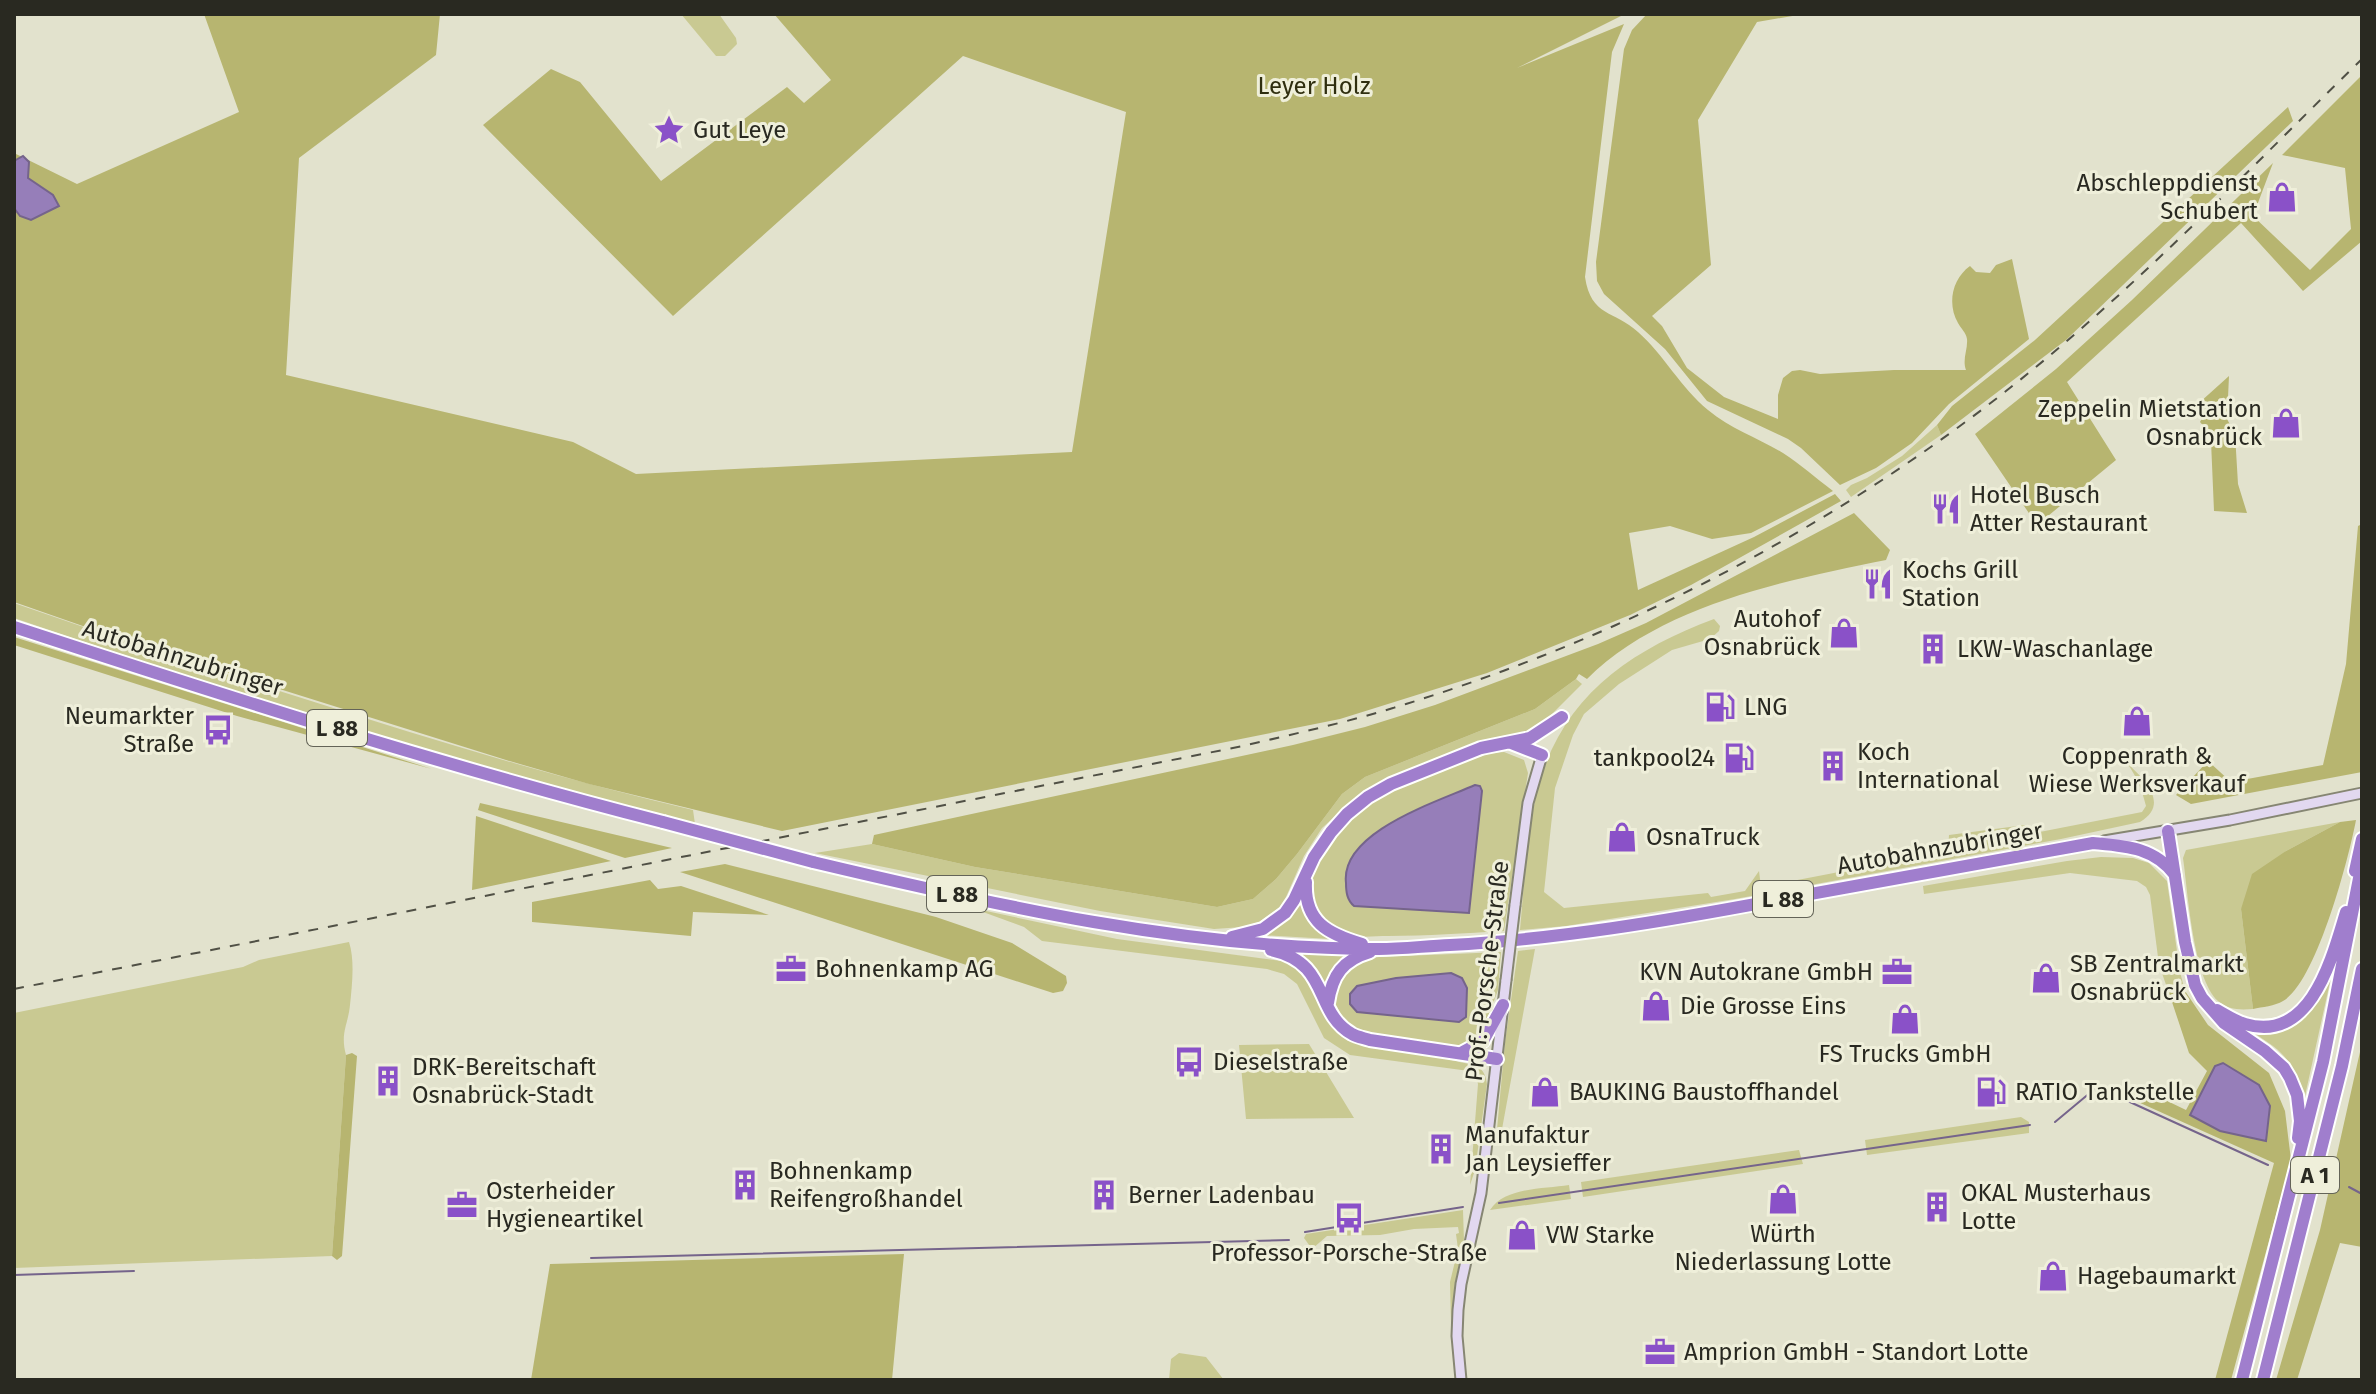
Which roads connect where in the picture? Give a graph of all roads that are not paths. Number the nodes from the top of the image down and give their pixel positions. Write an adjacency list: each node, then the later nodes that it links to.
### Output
1 (14, 627): 12 (highway, Autobahnzubringer / L 88, bridge)
2 (1562, 717): 3 (highway)
3 (1508, 743): 4 (highway); 10 (highway)
4 (1542, 755): 16 (street, Prof.-Porsche-Straße, bridge)
5 (2362, 793): 6 (street, Autobahnzubringer / L 88)
6 (2168, 831): 8 (street, Autobahnzubringer / L 88); 11 (highway)
7 (2362, 839): 17 (highway)
8 (2093, 843): 11 (highway); 13 (highway, Autobahnzubringer / L 88)
9 (2362, 863): 20 (highway, A 1)
10 (1306, 875): 12 (highway); 13 (highway)
11 (2175, 875): 17 (highway)
12 (1221, 940): 13 (highway, L 88); 15 (highway)
13 (1381, 949): 15 (highway)
14 (2362, 969): 23 (highway, A 1)
15 (1328, 1003): 18 (highway)
16 (1503, 1005): 18 (highway); 19 (street, Prof.-Porsche-Straße)
17 (2212, 1008): 20 (highway)
18 (1461, 1053): 19 (highway)
19 (1497, 1059): 21 (street, Prof.-Porsche-Straße)
20 (2290, 1195): 22 (highway, A 1)
21 (1461, 1380)
22 (2242, 1380)
23 (2263, 1380)

